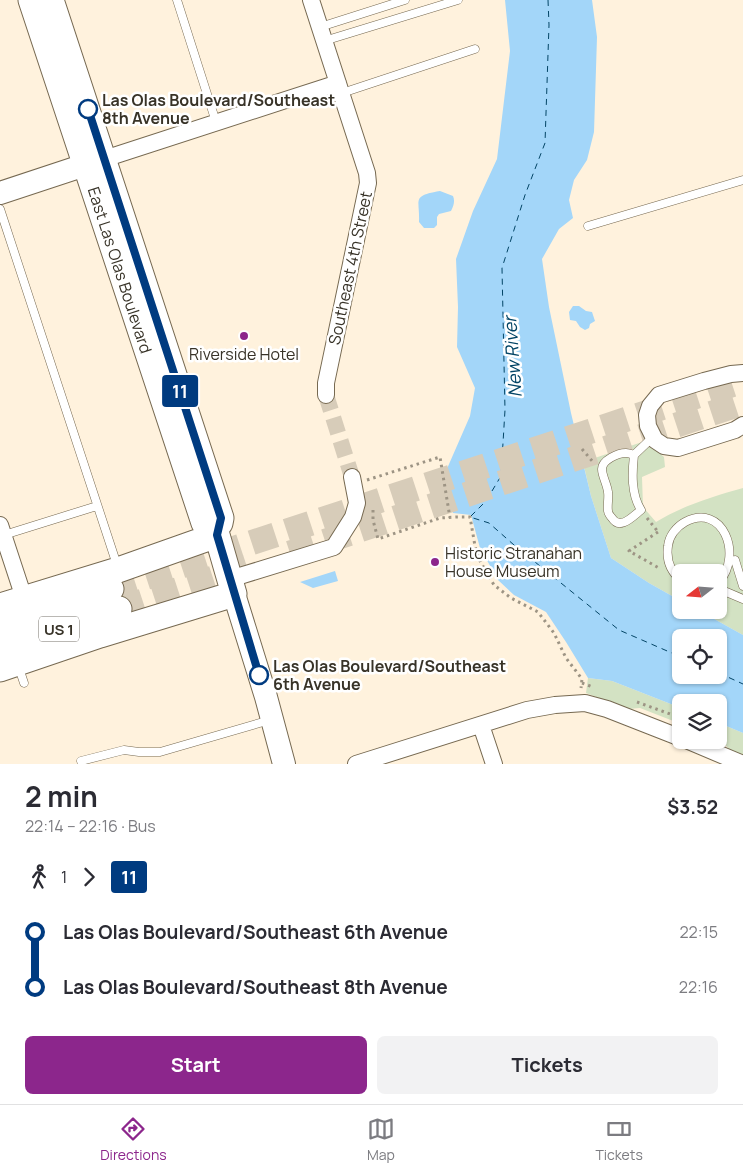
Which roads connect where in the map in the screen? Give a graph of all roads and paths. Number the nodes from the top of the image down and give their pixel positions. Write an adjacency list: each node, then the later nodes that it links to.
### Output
1 (31, 0): 11 (main road, East Las Olas Boulevard)
2 (52, 0): 11 (main road, East Las Olas Boulevard)
3 (177, 0): 10 (lane)
4 (311, 0): 7 (street, Southeast 4th Street)
5 (405, 0): 7 (lane)
6 (458, 0): 7 (lane)
7 (322, 34): 9 (street, Southeast 4th Street)
8 (475, 50): 9 (lane)
9 (340, 88): 10 (street); 17 (street, Southeast 4th Street)
10 (216, 122): 11 (street)
11 (94, 162): 13 (main road); 28 (main road, East Las Olas Boulevard)
12 (743, 180): 15 (lane)
13 (0, 193)
14 (0, 209): 23 (lane)
15 (588, 226)
16 (743, 373): 19 (street)
17 (326, 394)
18 (743, 425): 19 (street)
19 (653, 436): 20 (lane)
20 (634, 455): 24 (lane); 24 (lane)
21 (359, 479): 22 (street); 25 (path)
22 (365, 504): 25 (path); 34 (street)
23 (97, 506): 26 (lane); 36 (lane)
24 (641, 510): 27 (path)
25 (450, 518): 43 (path)
26 (2, 530): 38 (street)
27 (658, 532): 29 (path); 32 (path)
28 (217, 535): 34 (main road, East Las Olas Boulevard); 36 (main road)
29 (667, 551): 30 (lane); 31 (lane)
30 (735, 560): 33 (lane); 35 (lane)
31 (672, 570)
32 (664, 571)
33 (728, 574)
34 (232, 586): 42 (main road); 44 (main road, East Las Olas Boulevard)
35 (743, 586)
36 (116, 589): 38 (main road); 41 (main road, US 1); 42 (main road, US 1)
37 (728, 593): 39 (lane)
38 (24, 598): 40 (main road)
39 (743, 600)
40 (0, 606)
41 (0, 626)
42 (10, 666)
43 (581, 688)
44 (272, 720): 48 (lane); 49 (main road, East Las Olas Boulevard)
45 (481, 725): 46 (street); 50 (street); 51 (street)
46 (672, 735)
47 (707, 749): 52 (street)
48 (81, 761)
49 (284, 764)
50 (356, 764)
51 (494, 764)
52 (743, 764)

